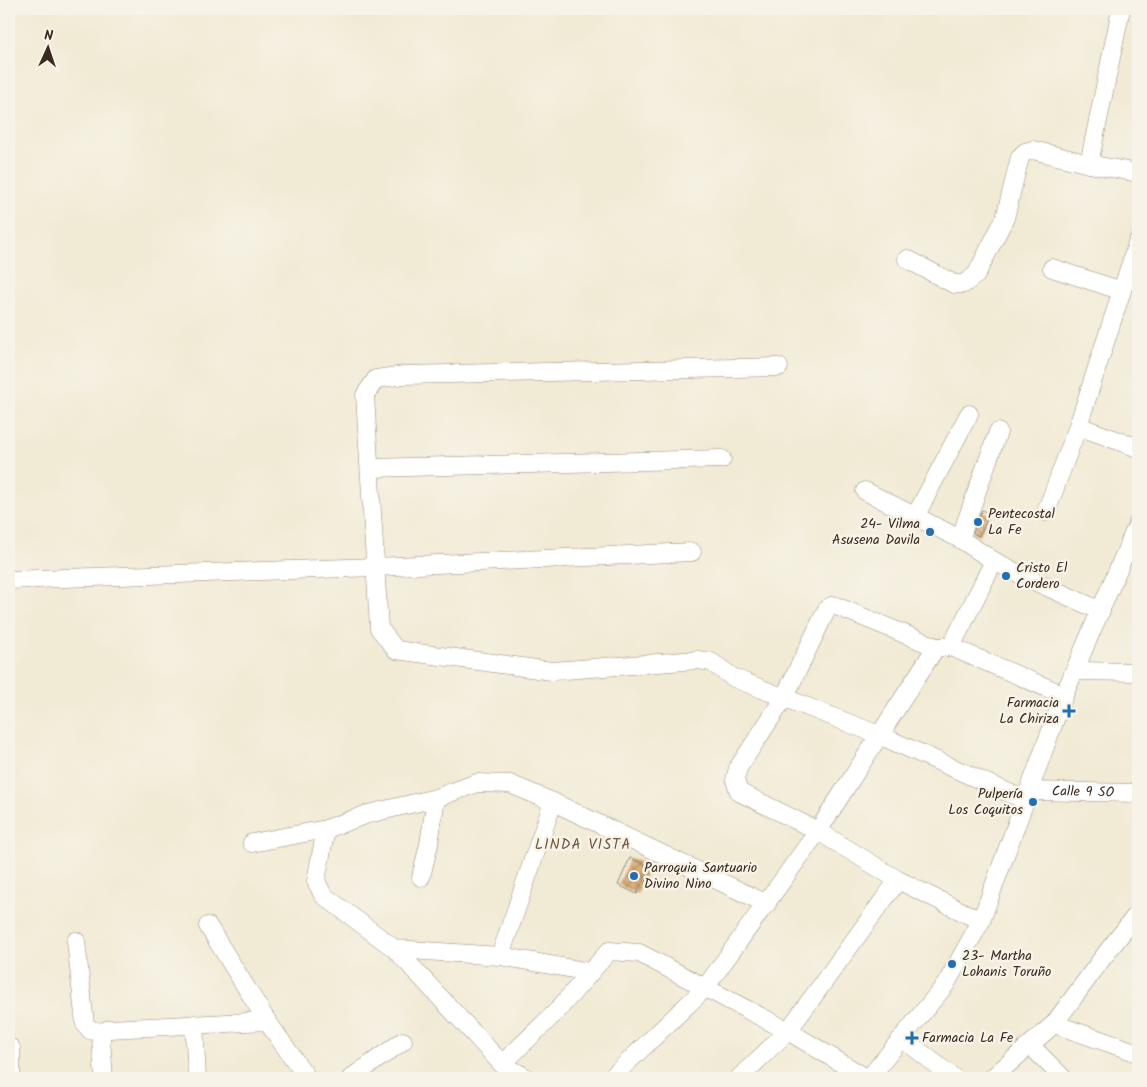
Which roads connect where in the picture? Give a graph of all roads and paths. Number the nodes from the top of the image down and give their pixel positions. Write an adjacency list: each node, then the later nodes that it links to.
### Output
1 (1121, 9): 2 (street)
2 (1089, 164): 3 (street); 5 (street)
3 (1138, 173)
4 (1138, 241): 7 (street)
5 (907, 259)
6 (1052, 268): 7 (street)
7 (1122, 291): 10 (street)
8 (779, 367): 14 (street)
9 (969, 414): 17 (street)
10 (1078, 426): 12 (street); 16 (street)
11 (998, 432): 19 (street)
12 (1138, 448)
13 (722, 459): 14 (street)
14 (370, 468): 22 (street)
15 (865, 491): 17 (street)
16 (1046, 512)
17 (915, 517): 19 (street)
18 (1138, 523): 24 (street)
19 (960, 539): 21 (street)
20 (692, 552): 22 (street)
21 (994, 561): 24 (street); 25 (street)
22 (376, 567): 23 (street); 29 (street)
23 (9, 580)
24 (1101, 610): 26 (street)
25 (944, 647): 28 (street); 29 (street); 30 (street)
26 (1074, 671): 27 (street); 28 (street)
27 (1138, 672)
28 (1064, 695): 32 (street)
29 (784, 698): 30 (street); 36 (street)
30 (879, 735): 32 (street); 36 (street)
31 (1138, 793): 32 (street, Calle 9 SO)
32 (1026, 796): 42 (street)
33 (436, 798): 34 (street); 35 (street); 38 (street)
34 (553, 802): 40 (street); 46 (street)
35 (326, 829): 37 (street); 45 (street)
36 (818, 831): 39 (street); 40 (street)
37 (252, 843)
38 (421, 877)
39 (898, 880): 42 (street); 52 (street)
40 (766, 904): 48 (street)
41 (1138, 913): 51 (street)
42 (981, 921): 54 (street)
43 (208, 926): 49 (street)
44 (76, 941): 53 (street)
45 (395, 949): 46 (street); 59 (street)
46 (500, 956): 47 (street)
47 (590, 972): 48 (street); 59 (street)
48 (705, 988): 52 (street); 66 (street)
49 (268, 1021): 50 (street); 63 (street)
50 (194, 1024): 53 (street); 62 (street)
51 (1054, 1024): 56 (street); 58 (street)
52 (788, 1031): 67 (street); 68 (street)
53 (102, 1032): 61 (street)
54 (902, 1038): 68 (street); 69 (street)
55 (403, 1041): 64 (street)
56 (1030, 1046): 70 (street); 71 (street)
57 (11, 1048): 60 (street)
58 (1138, 1053)
59 (502, 1064): 65 (street)
60 (11, 1078)
61 (104, 1078)
62 (197, 1078)
63 (307, 1078)
64 (351, 1078)
65 (527, 1078)
66 (611, 1078)
67 (739, 1078)
68 (867, 1078)
69 (954, 1078)
70 (992, 1078)
71 (1063, 1078)

